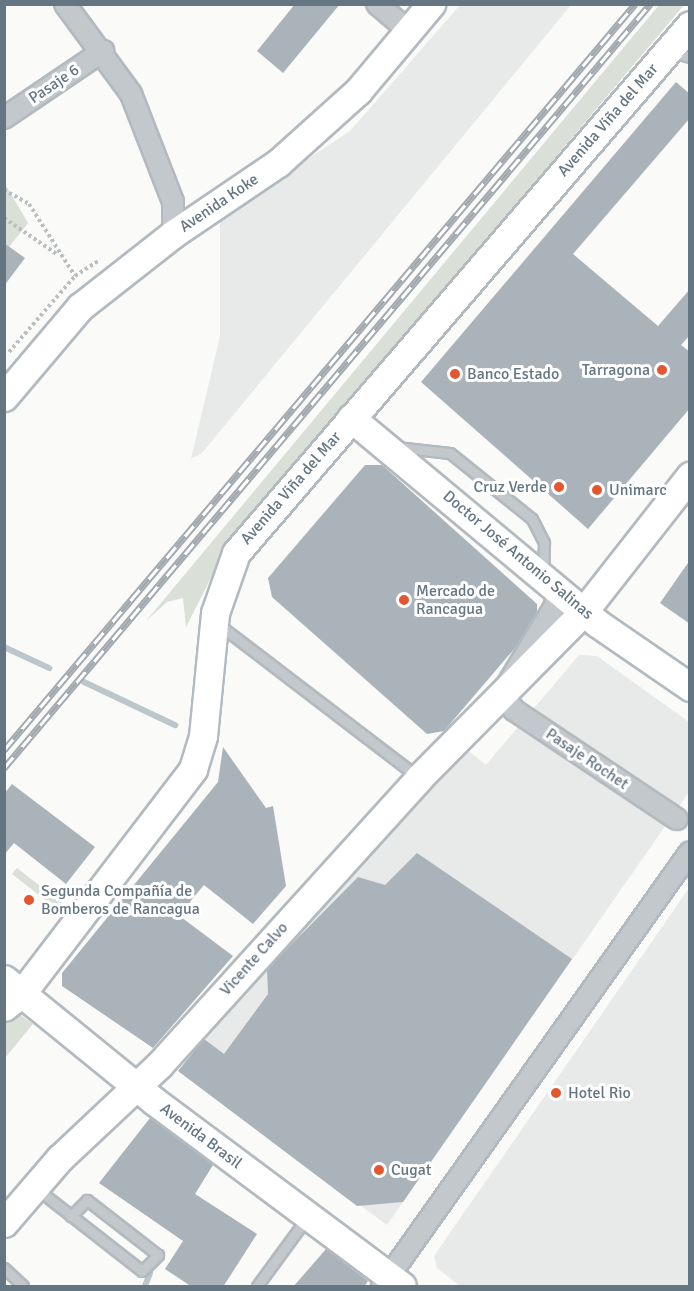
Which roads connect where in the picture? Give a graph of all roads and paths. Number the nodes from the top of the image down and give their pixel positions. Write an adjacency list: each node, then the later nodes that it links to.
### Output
1 (65, 4): 6 (street)
2 (377, 4): 5 (street)
3 (431, 4): 5 (street, Avenida Koke)
4 (690, 25): 7 (street, Avenida Viña del Mar)
5 (409, 31): 11 (street, Avenida Koke)
6 (103, 51): 8 (street, Pasaje 6); 11 (street)
7 (679, 54): 15 (street, Avenida Viña del Mar)
8 (4, 118)
9 (4, 190): 12 (path)
10 (4, 218): 12 (path)
11 (172, 234): 14 (street, Avenida Koke)
12 (61, 258): 13 (path)
13 (75, 276)
14 (4, 397)
15 (351, 418): 16 (street, Doctor José Antonio Salinas); 20 (street, Avenida Viña del Mar)
16 (390, 447): 18 (street, Doctor José Antonio Salinas); 18 (lane)
17 (690, 476): 19 (street, Vicente Calvo)
18 (550, 583): 19 (street, Doctor José Antonio Salinas); 22 (street, Vicente Calvo)
19 (584, 611): 21 (street, Doctor José Antonio Salinas); 22 (street, Vicente Calvo)
20 (214, 621): 23 (lane); 26 (street, Avenida Viña del Mar)
21 (690, 687)
22 (502, 693): 23 (street, Vicente Calvo); 24 (street, Pasaje Rochet)
23 (418, 778): 27 (street, Vicente Calvo)
24 (677, 819)
25 (690, 852): 34 (street)
26 (10, 993): 27 (street, Avenida Brasil)
27 (136, 1086): 28 (street, Vicente Calvo); 30 (street, Avenida Brasil)
28 (34, 1187): 29 (lane); 31 (street, Vicente Calvo)
29 (71, 1216): 29 (lane)
30 (308, 1217): 34 (street, Avenida Brasil); 36 (lane)
31 (4, 1223)
32 (4, 1268): 33 (lane)
33 (9, 1276): 35 (lane)
34 (391, 1283)
35 (23, 1287)
36 (257, 1287)

